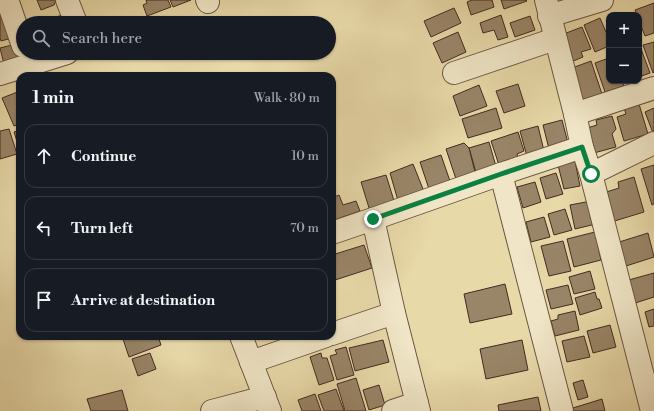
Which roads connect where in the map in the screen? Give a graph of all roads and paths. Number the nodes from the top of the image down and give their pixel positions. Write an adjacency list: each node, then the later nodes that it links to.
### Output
1 (602, 0): 3 (street)
2 (9, 5): 4 (street)
3 (547, 8): 5 (street)
4 (16, 25)
5 (555, 39): 7 (street); 10 (street)
6 (18, 60): 8 (street)
7 (454, 73)
8 (0, 74)
9 (654, 88): 10 (street)
10 (575, 114): 12 (street)
11 (654, 143): 14 (street)
12 (582, 147): 13 (street); 14 (street)
13 (501, 174): 15 (street); 26 (street)
14 (591, 174): 27 (street)
15 (373, 219): 16 (street); 17 (street)
16 (336, 232)
17 (394, 313): 18 (street); 23 (street)
18 (336, 333)
19 (243, 340): 21 (street)
20 (314, 340): 21 (street)
21 (251, 362): 22 (street)
22 (268, 404): 24 (street)
23 (418, 407): 25 (street)
24 (212, 411)
25 (393, 411)
26 (562, 411)
27 (652, 411)

